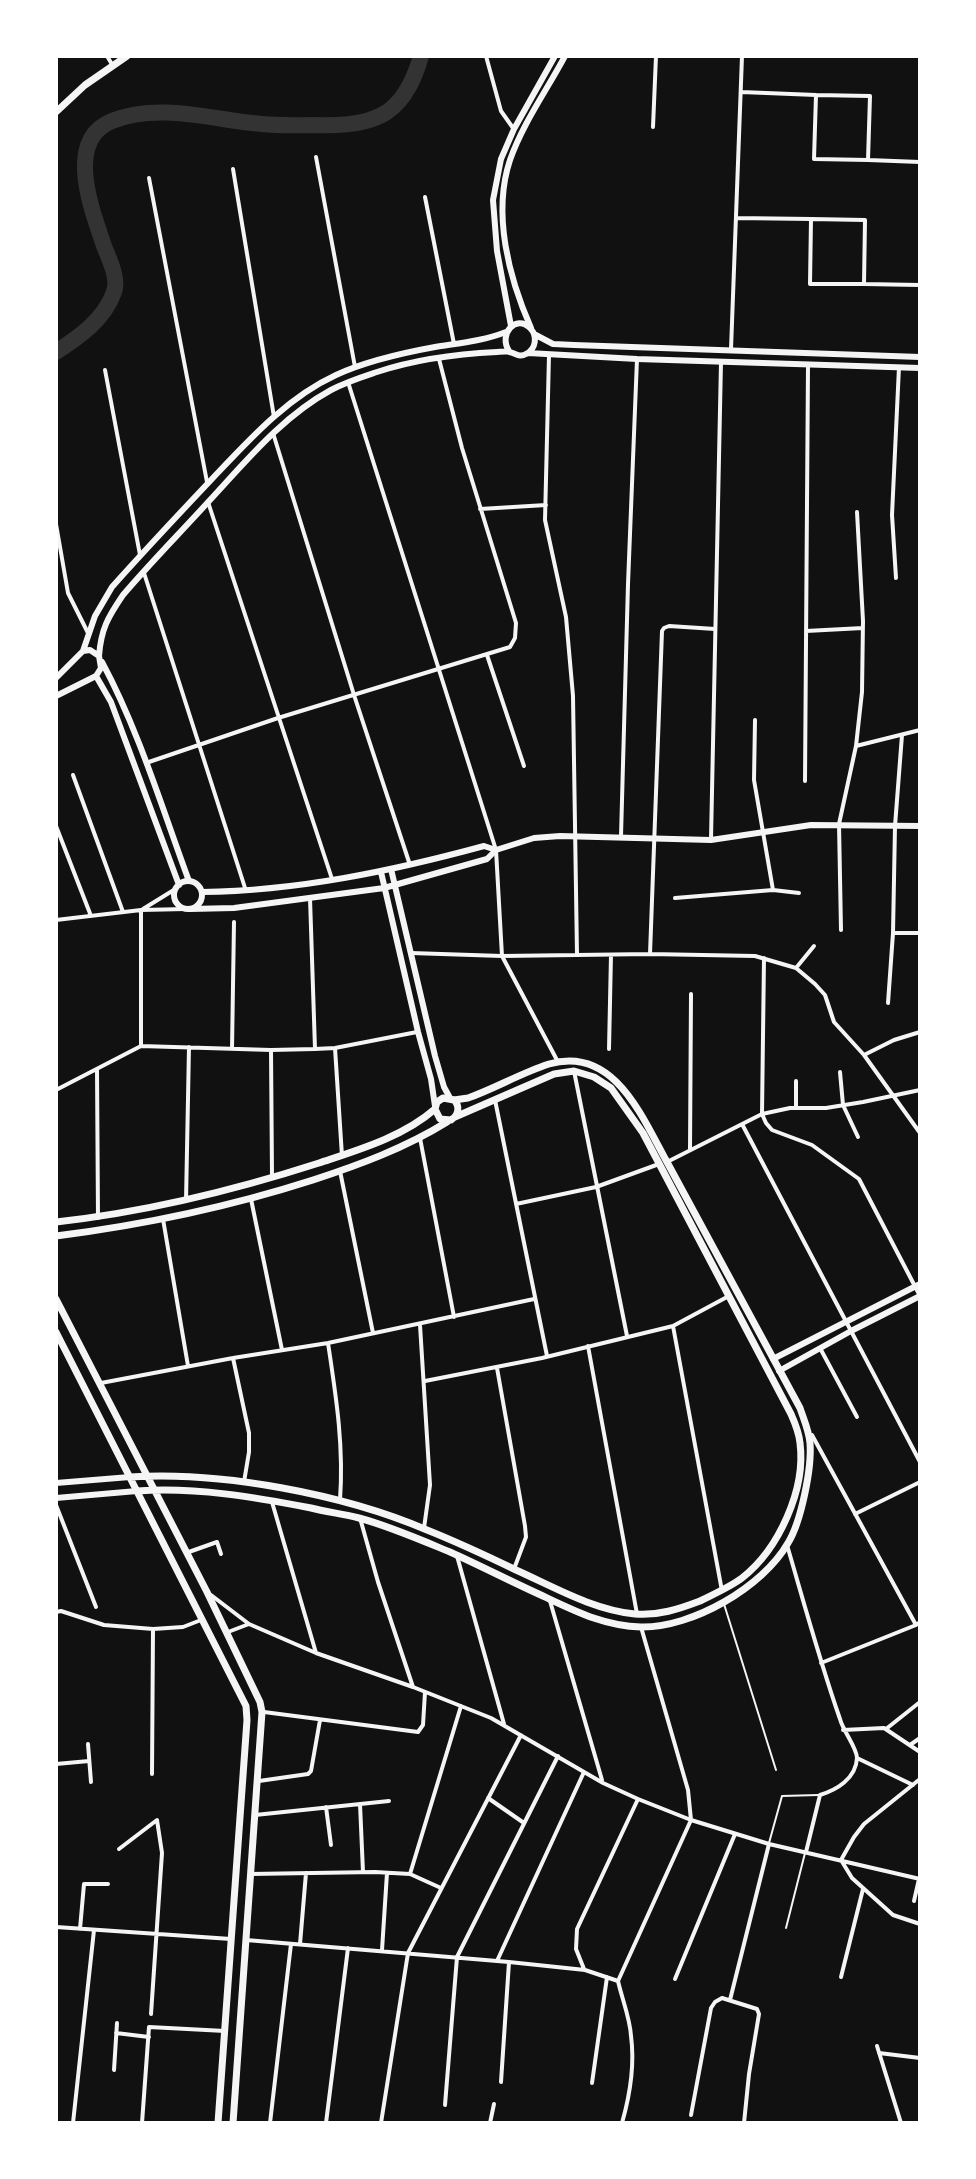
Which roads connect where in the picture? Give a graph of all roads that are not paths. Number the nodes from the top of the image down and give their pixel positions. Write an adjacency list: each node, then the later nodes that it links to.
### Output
1 (107, 56): 8 (street)
2 (127, 56): 8 (main road)
3 (486, 56): 13 (street)
4 (555, 56): 13 (main road)
5 (565, 56): 25 (main road)
6 (656, 56): 12 (street)
7 (742, 56): 9 (street)
8 (113, 66): 11 (main road)
9 (741, 92): 10 (street); 20 (street)
10 (816, 95): 15 (street); 15 (street)
11 (58, 107)
12 (653, 127)
13 (514, 129): 24 (main road)
14 (316, 157): 37 (street)
15 (868, 160): 16 (street)
16 (920, 162)
17 (233, 169): 41 (street)
18 (149, 178): 43 (street)
19 (425, 197): 26 (street)
20 (736, 218): 21 (street); 28 (street)
21 (811, 219): 22 (street); 22 (street)
22 (864, 284): 23 (street)
23 (920, 285)
24 (509, 329): 25 (main road); 26 (main road); 27 (main road)
25 (532, 331): 28 (main road); 29 (main road)
26 (454, 344): 37 (main road)
27 (509, 351): 29 (main road); 31 (main road)
28 (731, 351): 32 (main road)
29 (528, 353): 30 (main road)
30 (549, 355): 33 (main road); 45 (street)
31 (438, 356): 40 (main road); 46 (street)
32 (920, 357)
33 (637, 359): 34 (main road); 81 (street)
34 (721, 362): 35 (main road); 54 (street)
35 (808, 365): 36 (main road); 55 (street)
36 (899, 367): 38 (main road); 52 (street)
37 (355, 368): 41 (main road)
38 (920, 368)
39 (105, 370): 50 (street)
40 (348, 382): 42 (main road); 60 (street)
41 (274, 417): 43 (main road)
42 (273, 433): 44 (main road); 63 (street)
43 (208, 484): 50 (main road)
44 (208, 502): 51 (main road); 65 (street)
45 (546, 505): 46 (street); 80 (street)
46 (480, 509): 58 (street)
47 (857, 512): 53 (street)
48 (56, 524): 49 (street)
49 (58, 547): 56 (street)
50 (140, 555): 56 (main road)
51 (143, 571): 59 (main road); 69 (street)
52 (896, 578)
53 (863, 628): 55 (street); 70 (street)
54 (715, 629): 82 (street); 83 (street)
55 (806, 631): 74 (street)
56 (89, 635): 57 (main road)
57 (83, 651): 59 (main road); 62 (main road)
58 (487, 655): 60 (street); 72 (street)
59 (100, 659): 61 (main road); 71 (main road)
60 (438, 669): 63 (street); 84 (street)
61 (95, 677): 64 (main road); 91 (main road)
62 (56, 678)
63 (354, 695): 65 (street); 85 (street)
64 (56, 696)
65 (278, 718): 69 (street); 88 (street)
66 (755, 720): 79 (street)
67 (920, 730): 68 (street)
68 (902, 735): 70 (street); 77 (street)
69 (198, 745): 71 (street); 94 (street)
70 (856, 746): 75 (street)
71 (146, 763): 89 (main road)
72 (524, 766)
73 (73, 775): 101 (street)
74 (805, 781)
75 (839, 824): 77 (main road); 79 (main road); 105 (street)
76 (56, 826): 102 (street)
77 (895, 826): 78 (main road); 106 (street)
78 (920, 826)
79 (762, 831): 83 (main road); 93 (street)
80 (575, 837): 81 (main road); 84 (main road); 112 (street)
81 (621, 837): 82 (main road)
82 (654, 839): 83 (main road); 111 (street)
83 (711, 840)
84 (496, 850): 85 (main road); 90 (main road); 113 (street)
85 (411, 866): 86 (main road)
86 (391, 869): 87 (main road); 90 (main road)
87 (381, 872): 88 (main road); 92 (main road)
88 (332, 879): 94 (main road)
89 (189, 881): 91 (main road); 95 (main road)
90 (395, 885): 92 (main road); 109 (main road)
91 (178, 887): 99 (main road); 100 (street)
92 (384, 888): 97 (main road); 118 (main road)
93 (773, 890): 96 (street); 98 (street)
94 (246, 891): 95 (main road)
95 (202, 892): 99 (main road)
96 (799, 893)
97 (310, 898): 99 (main road); 124 (street)
98 (675, 898)
99 (188, 909): 100 (street)
100 (141, 910): 101 (street); 120 (street)
101 (123, 912): 102 (street)
102 (91, 916): 103 (street)
103 (56, 920)
104 (234, 922): 123 (street)
105 (841, 930)
106 (893, 933): 107 (street); 117 (street)
107 (920, 933)
108 (814, 946): 115 (street)
109 (411, 953): 113 (street); 136 (main road)
110 (611, 954): 111 (street); 112 (street); 125 (street)
111 (650, 954): 114 (street)
112 (577, 955): 113 (street)
113 (502, 956): 128 (street)
114 (764, 958): 115 (street); 141 (street)
115 (796, 968): 127 (street)
116 (691, 994): 147 (street)
117 (888, 1003)
118 (418, 1032): 122 (street); 139 (main road)
119 (920, 1032): 127 (street)
120 (141, 1046): 121 (street); 129 (street)
121 (189, 1047): 123 (street); 154 (street)
122 (335, 1048): 124 (street); 148 (street)
123 (232, 1049): 126 (street)
124 (315, 1049): 126 (street)
125 (609, 1049)
126 (271, 1050): 151 (street)
127 (864, 1055): 135 (street)
128 (558, 1062): 136 (main road); 149 (main road)
129 (97, 1069): 133 (street); 156 (street)
130 (574, 1071): 137 (main road); 149 (main road); 152 (street)
131 (840, 1072): 138 (street)
132 (796, 1081): 140 (street)
133 (56, 1090)
134 (920, 1090): 135 (street)
135 (894, 1094): 138 (street); 144 (street)
136 (452, 1099): 139 (main road); 142 (main road)
137 (495, 1100): 142 (main road); 155 (street)
138 (843, 1105): 140 (street); 145 (street)
139 (435, 1108): 142 (main road); 148 (main road)
140 (796, 1108): 141 (street)
141 (762, 1114): 143 (street); 161 (street)
142 (451, 1119): 146 (main road)
143 (742, 1124): 147 (street); 167 (street)
144 (920, 1133)
145 (858, 1137)
146 (420, 1138): 150 (main road); 166 (street)
147 (690, 1150): 149 (street)
148 (342, 1156): 151 (main road)
149 (663, 1163): 152 (street); 160 (main road)
150 (340, 1171): 153 (main road); 172 (street)
151 (272, 1178): 154 (main road)
152 (596, 1187): 155 (street); 173 (street)
153 (251, 1199): 157 (main road); 177 (street)
154 (186, 1202): 156 (main road)
155 (516, 1204): 165 (street)
156 (98, 1218): 158 (main road)
157 (163, 1219): 159 (main road); 182 (street)
158 (56, 1222)
159 (56, 1236)
160 (710, 1251): 162 (main road); 180 (main road)
161 (918, 1285): 163 (street); 167 (main road)
162 (729, 1296): 169 (street); 181 (main road)
163 (920, 1296): 170 (main road)
164 (56, 1299): 187 (main road)
165 (534, 1299): 166 (street); 178 (street)
166 (454, 1317): 168 (street)
167 (846, 1321): 170 (street); 180 (main road)
168 (420, 1325): 172 (street); 186 (street)
169 (673, 1326): 173 (street); 213 (street)
170 (851, 1331): 176 (main road); 190 (street)
171 (56, 1332): 192 (main road)
172 (373, 1333): 174 (street)
173 (627, 1336): 175 (street)
174 (328, 1343): 177 (street); 200 (street)
175 (588, 1346): 178 (street); 220 (street)
176 (820, 1348): 184 (main road); 188 (street)
177 (283, 1350): 179 (street)
178 (547, 1356): 183 (street)
179 (233, 1358): 182 (street); 193 (street)
180 (773, 1359): 181 (main road); 184 (main road)
181 (765, 1363): 185 (main road)
182 (188, 1366): 187 (street)
183 (497, 1367): 186 (street); 211 (street)
184 (779, 1371): 185 (main road); 189 (main road)
185 (771, 1375): 213 (main road)
186 (425, 1381): 205 (street)
187 (99, 1384): 191 (main road)
188 (857, 1417)
189 (807, 1426): 203 (street); 207 (main road)
190 (920, 1462)
191 (146, 1476): 192 (main road); 193 (main road); 197 (main road)
192 (130, 1477): 195 (main road); 196 (main road)
193 (244, 1482): 200 (main road)
194 (920, 1482): 203 (street)
195 (56, 1483)
196 (137, 1491): 197 (main road); 198 (main road); 216 (main road)
197 (153, 1491): 199 (main road); 208 (main road)
198 (56, 1498)
199 (271, 1500): 202 (main road); 227 (street)
200 (340, 1502): 202 (main road); 205 (main road)
201 (56, 1505): 218 (street)
202 (338, 1514): 204 (main road)
203 (855, 1514): 222 (street)
204 (360, 1518): 210 (main road); 229 (street)
205 (424, 1528): 206 (main road)
206 (461, 1545): 210 (main road); 211 (main road)
207 (787, 1545): 217 (main road); 228 (street)
208 (186, 1553): 209 (street); 214 (main road)
209 (221, 1554)
210 (457, 1556): 215 (main road); 235 (street)
211 (514, 1569): 212 (main road)
212 (554, 1588): 215 (main road); 220 (main road)
213 (722, 1591): 220 (main road)
214 (207, 1592): 216 (main road); 223 (street); 226 (main road)
215 (550, 1599): 224 (main road); 253 (street)
216 (192, 1600): 221 (main road)
217 (724, 1603): 224 (main road); 247 (lane)
218 (96, 1607)
219 (56, 1612): 225 (street)
220 (637, 1614)
221 (202, 1620): 225 (street); 286 (main road)
222 (918, 1623): 228 (street)
223 (249, 1624): 226 (street); 227 (street)
224 (641, 1627): 262 (street)
225 (153, 1629): 249 (street)
226 (226, 1633): 233 (main road)
227 (316, 1653): 229 (street)
228 (821, 1663): 237 (street)
229 (413, 1687): 230 (street)
230 (425, 1692): 232 (street); 234 (street)
231 (920, 1702): 236 (street)
232 (461, 1706): 235 (street); 274 (street)
233 (262, 1712): 234 (street); 251 (main road)
234 (320, 1720): 251 (street)
235 (505, 1726): 238 (street)
236 (886, 1729): 237 (street); 241 (street)
237 (843, 1730): 244 (street)
238 (521, 1735): 243 (street); 256 (street)
239 (920, 1738): 241 (street)
240 (88, 1744): 245 (street)
241 (910, 1745): 242 (street)
242 (920, 1752)
243 (558, 1756): 248 (street); 263 (street)
244 (857, 1758): 254 (street); 255 (street)
245 (90, 1761): 246 (street); 252 (street)
246 (56, 1764)
247 (776, 1770)
248 (584, 1772): 253 (street); 294 (street)
249 (152, 1774)
250 (920, 1779): 254 (street)
251 (257, 1781): 261 (main road)
252 (91, 1782)
253 (603, 1783): 257 (street)
254 (913, 1785): 269 (street)
255 (820, 1795): 265 (lane); 268 (street)
256 (488, 1798): 263 (street); 277 (street)
257 (638, 1799): 262 (street); 296 (street)
258 (389, 1801): 259 (street)
259 (360, 1804): 260 (street); 270 (street)
260 (326, 1807): 261 (street); 266 (street)
261 (255, 1815): 273 (main road)
262 (691, 1820): 264 (street); 300 (street)
263 (524, 1823): 293 (street)
264 (735, 1834): 265 (street); 299 (street)
265 (769, 1844): 268 (street); 301 (street)
266 (331, 1845)
267 (119, 1849): 285 (street)
268 (806, 1852): 269 (street); 282 (lane)
269 (841, 1860): 275 (street); 278 (street)
270 (363, 1872): 271 (street); 272 (street)
271 (306, 1873): 273 (street); 289 (street)
272 (387, 1873): 274 (street); 291 (street)
273 (250, 1874): 287 (main road)
274 (410, 1874): 277 (street)
275 (920, 1879): 279 (street)
276 (108, 1884): 283 (street)
277 (441, 1888): 292 (street)
278 (863, 1889): 280 (street); 298 (street)
279 (914, 1901)
280 (920, 1924)
281 (56, 1927): 283 (street)
282 (786, 1928)
283 (80, 1929): 284 (street)
284 (94, 1930): 285 (street); 318 (street)
285 (156, 1934): 286 (street); 302 (street)
286 (231, 1939): 304 (main road)
287 (246, 1940): 288 (street); 312 (main road)
288 (291, 1944): 289 (street); 322 (street)
289 (300, 1944): 290 (street)
290 (348, 1948): 291 (street); 323 (street)
291 (382, 1951): 292 (street)
292 (408, 1953): 293 (street); 324 (street)
293 (457, 1957): 294 (street); 316 (street)
294 (497, 1961): 295 (street)
295 (509, 1962): 296 (street); 313 (street)
296 (585, 1970): 297 (street)
297 (607, 1977): 300 (street); 314 (street)
298 (841, 1977)
299 (675, 1979)
300 (618, 1981): 326 (street)
301 (730, 2000): 317 (street); 327 (street)
302 (151, 2014)
303 (117, 2023): 305 (street)
304 (225, 2031): 306 (street); 311 (main road)
305 (116, 2033): 306 (street); 310 (street)
306 (149, 2037): 319 (street)
307 (877, 2046): 308 (street)
308 (879, 2053): 309 (street); 328 (street)
309 (920, 2058)
310 (114, 2070)
311 (221, 2081): 312 (main road); 320 (main road)
312 (236, 2082): 321 (main road)
313 (501, 2082)
314 (592, 2083)
315 (494, 2104): 325 (street)
316 (445, 2105)
317 (691, 2115)
318 (73, 2123)
319 (142, 2123)
320 (218, 2123)
321 (233, 2123)
322 (270, 2123)
323 (326, 2123)
324 (381, 2123)
325 (490, 2123)
326 (622, 2123)
327 (744, 2123)
328 (901, 2123)

